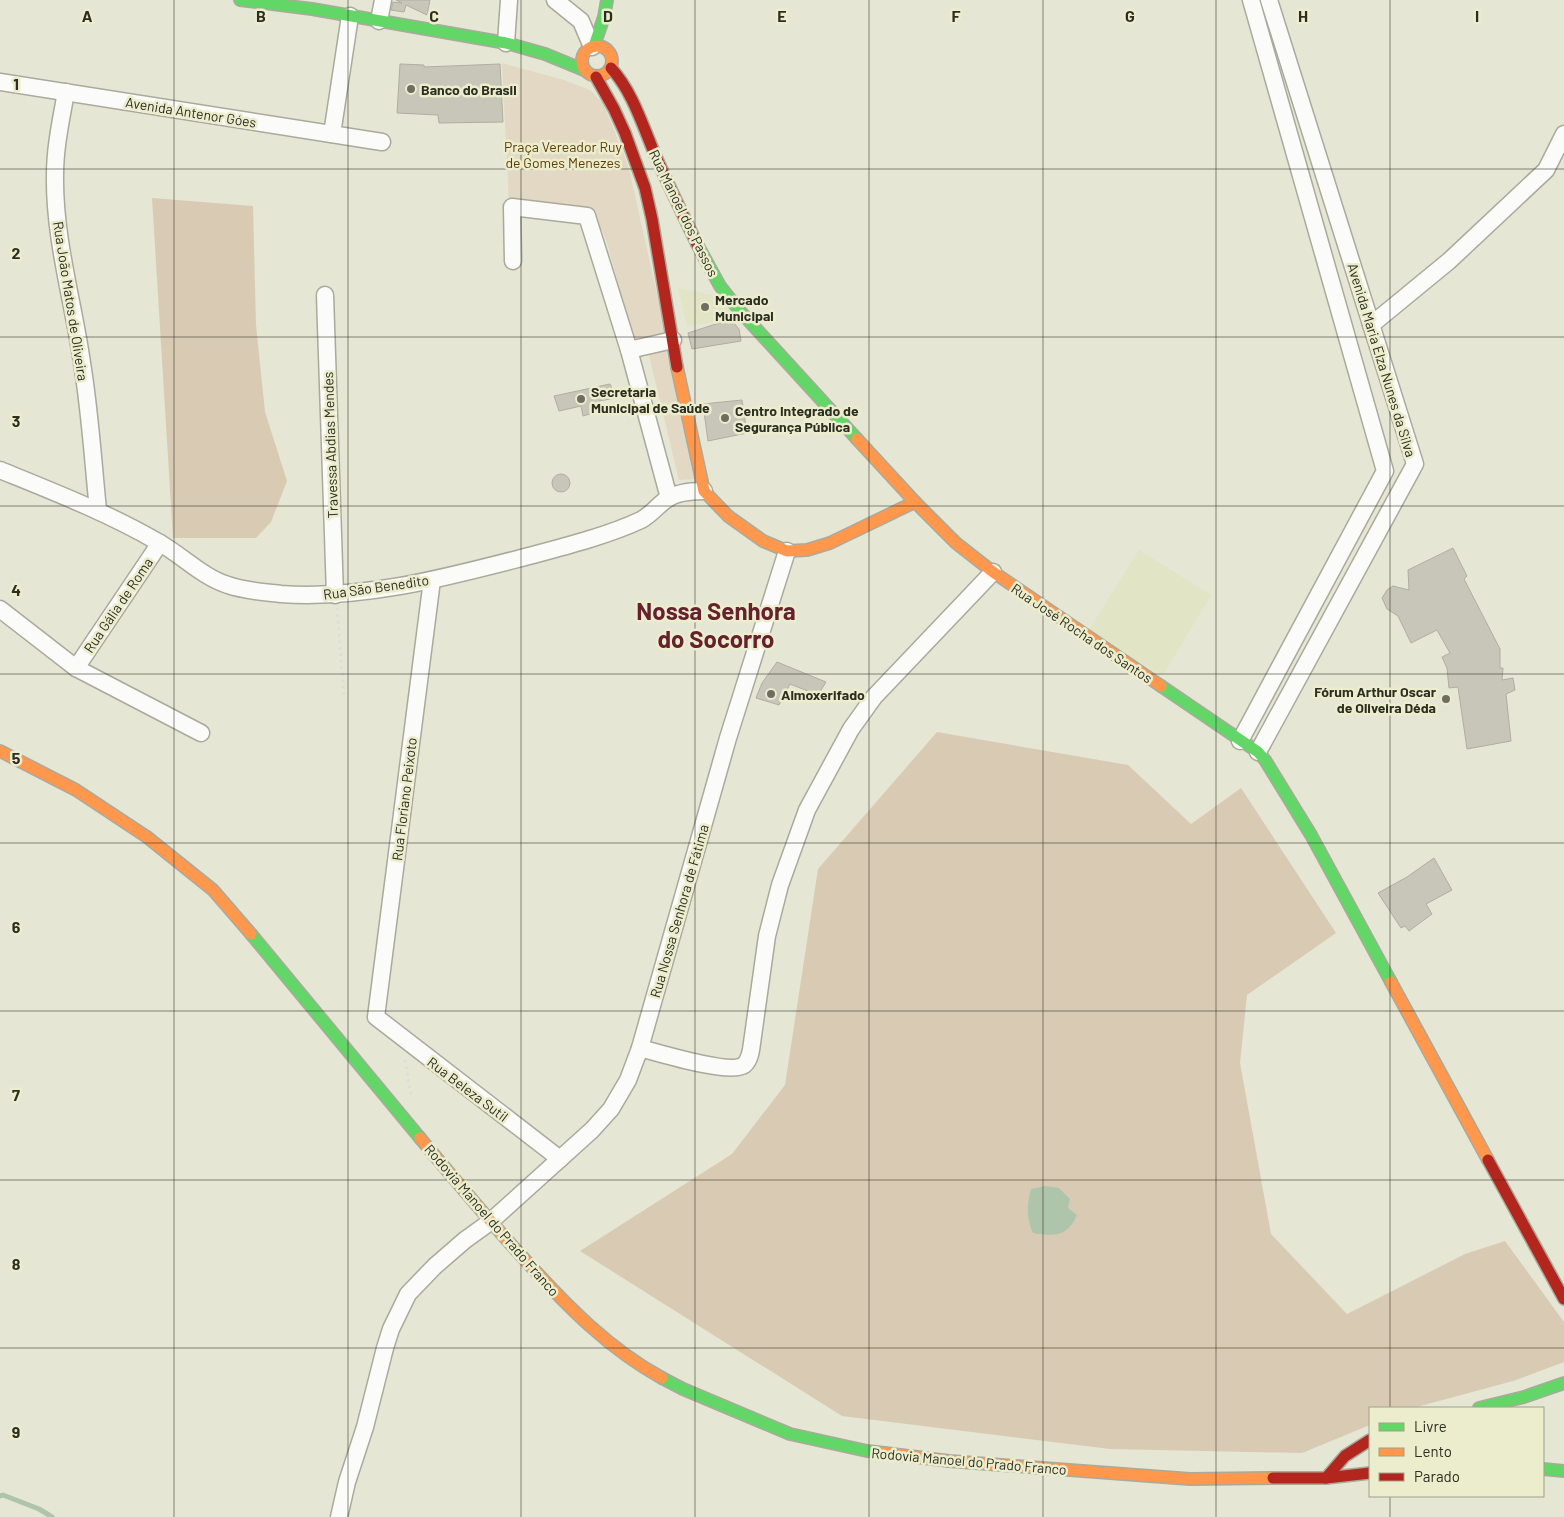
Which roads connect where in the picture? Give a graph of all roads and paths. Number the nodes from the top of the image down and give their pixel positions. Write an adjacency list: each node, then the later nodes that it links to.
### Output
1 (240, 0): 9 (street)
2 (383, 0): 12 (street)
3 (508, 0): 14 (street)
4 (555, 0): 13 (street)
5 (572, 0): 13 (street)
6 (607, 0): 11 (street)
7 (1251, 0): 45 (street, Avenida Maria Elza Nunes da Silva)
8 (1269, 0): 28 (street, Avenida Maria Elza Nunes da Silva)
9 (313, 4): 10 (street)
10 (350, 16): 12 (street); 23 (street)
11 (604, 17): 15 (street); 16 (street)
12 (379, 20): 14 (street)
13 (581, 20): 15 (street)
14 (506, 43): 17 (street)
15 (590, 50): 16 (street); 17 (street); 19 (street)
16 (609, 52): 18 (street)
17 (545, 54): 19 (street)
18 (610, 68): 20 (street); 34 (street, Rua Manoel dos Passos)
19 (584, 70): 20 (street)
20 (596, 76): 29 (street)
21 (0, 82): 22 (street, Avenida Antenor Góes)
22 (66, 92): 23 (street, Avenida Antenor Góes); 35 (street, Rua João Matos de Oliveira)
23 (332, 134): 25 (street, Avenida Antenor Góes)
24 (1564, 134): 28 (street)
25 (382, 142)
26 (513, 261): 30 (street)
27 (325, 295): 40 (street, Travessa Abdias Mendes)
28 (1371, 325): 47 (street, Avenida Maria Elza Nunes da Silva)
29 (673, 340): 30 (street); 32 (street)
30 (629, 350): 33 (street)
31 (0, 470): 35 (street, Rua São Benedito)
32 (704, 491): 33 (street, Rua São Benedito); 37 (street)
33 (669, 498): 39 (street, Rua São Benedito)
34 (915, 502): 37 (street); 38 (street, Rua José Rocha dos Santos)
35 (98, 510): 36 (street, Rua São Benedito)
36 (160, 543): 40 (street, Rua São Benedito); 42 (street, Rua Gália de Roma)
37 (787, 550): 49 (street, Rua Nossa Senhora de Fátima)
38 (993, 572): 45 (street, Rua José Rocha dos Santos); 49 (street)
39 (432, 580): 40 (street, Rua São Benedito); 48 (street, Rua Floriano Peixoto)
40 (335, 595): 43 (path)
41 (0, 609): 42 (street)
42 (76, 668): 44 (street)
43 (344, 698)
44 (201, 733)
45 (1240, 741): 47 (street, Rua José Rocha dos Santos)
46 (0, 751): 51 (street, Rodovia Manoel do Prado Franco)
47 (1258, 752): 54 (street)
48 (376, 1018): 52 (street, Rua Beleza Sutil)
49 (640, 1048): 52 (street, Rua Nossa Senhora de Fátima)
50 (403, 1056): 51 (path)
51 (411, 1126): 53 (street, Rodovia Manoel do Prado Franco)
52 (560, 1159): 53 (street, Rua Nossa Senhora de Fátima)
53 (490, 1222): 61 (street, Rodovia Manoel do Prado Franco); 62 (street, Rua Nossa Senhora de Fátima)
54 (1564, 1299)
55 (1564, 1383): 56 (street)
56 (1483, 1407)
57 (1369, 1440): 61 (street)
58 (1544, 1470): 59 (street)
59 (1564, 1471)
60 (1369, 1473): 61 (street, Rodovia Manoel do Prado Franco)
61 (1326, 1478)
62 (339, 1517)

